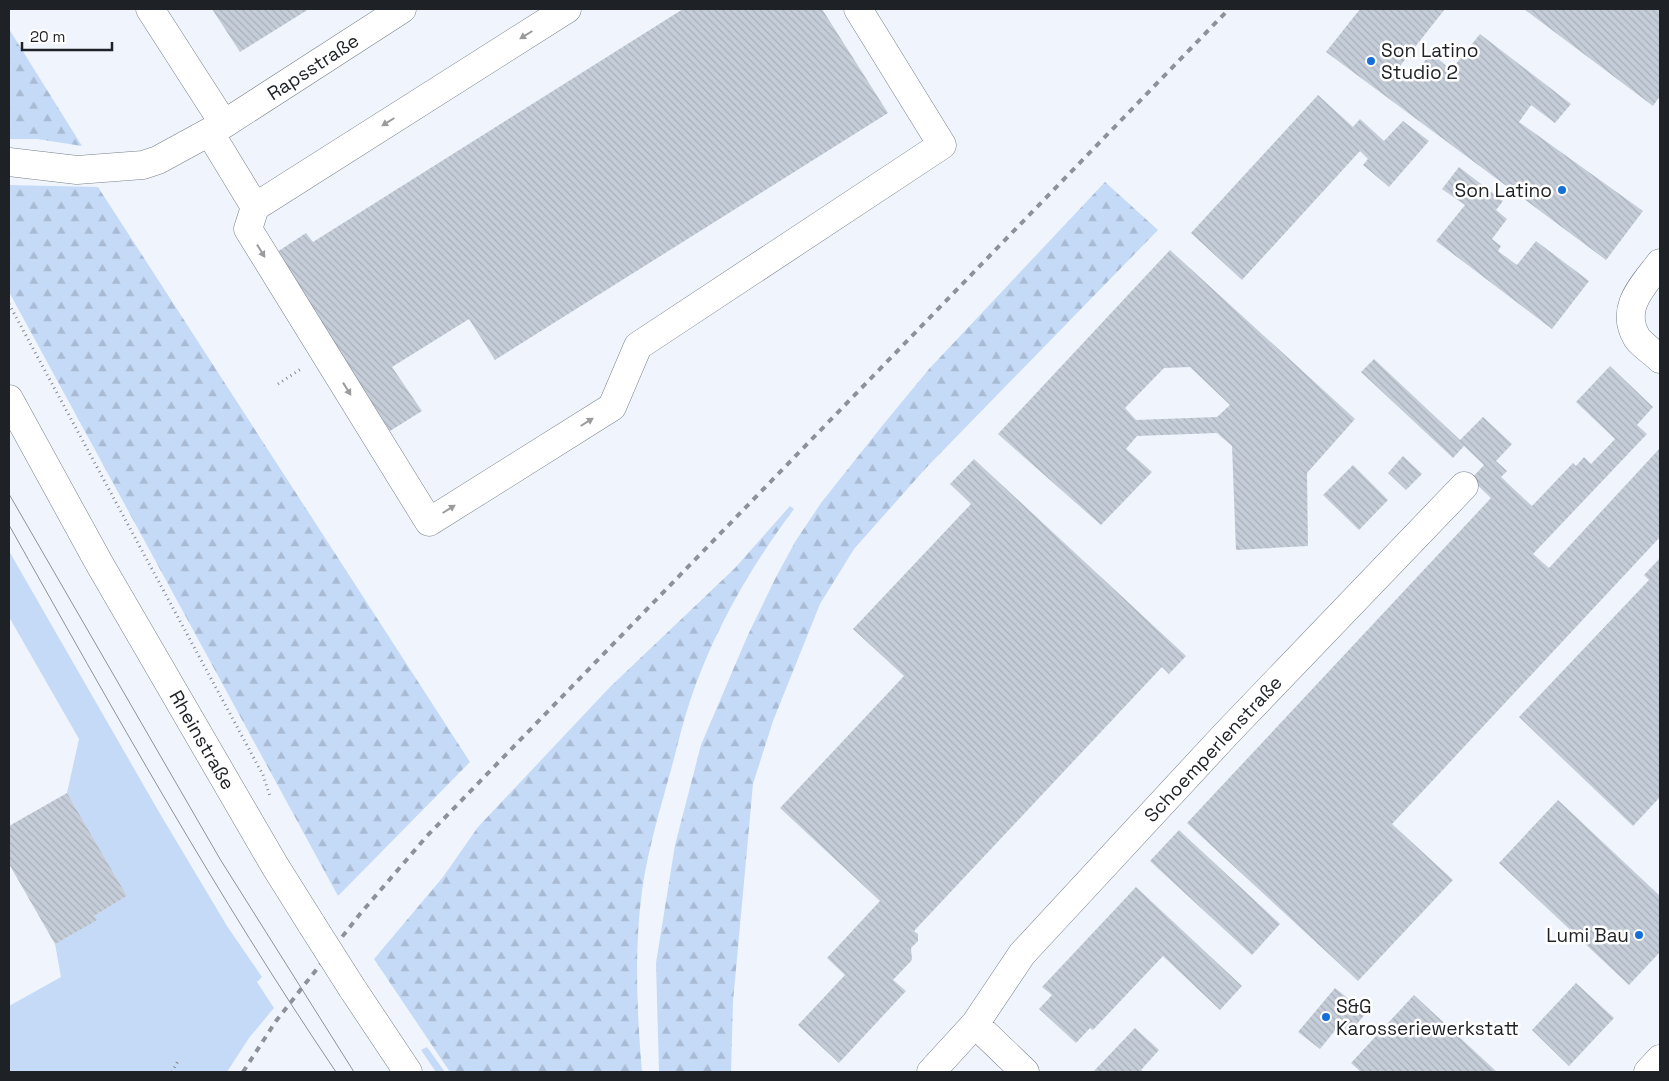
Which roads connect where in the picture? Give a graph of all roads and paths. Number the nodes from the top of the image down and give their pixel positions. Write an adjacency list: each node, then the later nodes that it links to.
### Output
1 (150, 9): 5 (street)
2 (567, 9): 7 (street, one-way to 7)
3 (858, 9): 7 (street, one-way to 3)
4 (390, 12): 5 (street, Rapsstraße)
5 (217, 128): 6 (street, Rapsstraße); 7 (street)
6 (10, 163)
7 (254, 207)
8 (1660, 263): 10 (street)
9 (9, 304): 15 (path)
10 (1660, 359)
11 (305, 367): 12 (path)
12 (278, 384)
13 (9, 399): 20 (street, Rheinstraße, bridge)
14 (1464, 486): 16 (street, Schoemperlenstraße)
15 (271, 799)
16 (974, 1024): 21 (street, Schoemperlenstraße); 22 (street)
17 (1660, 1059): 23 (street)
18 (178, 1061): 19 (path)
19 (172, 1072)
20 (408, 1072)
21 (931, 1072)
22 (1025, 1072)
23 (1648, 1072)

